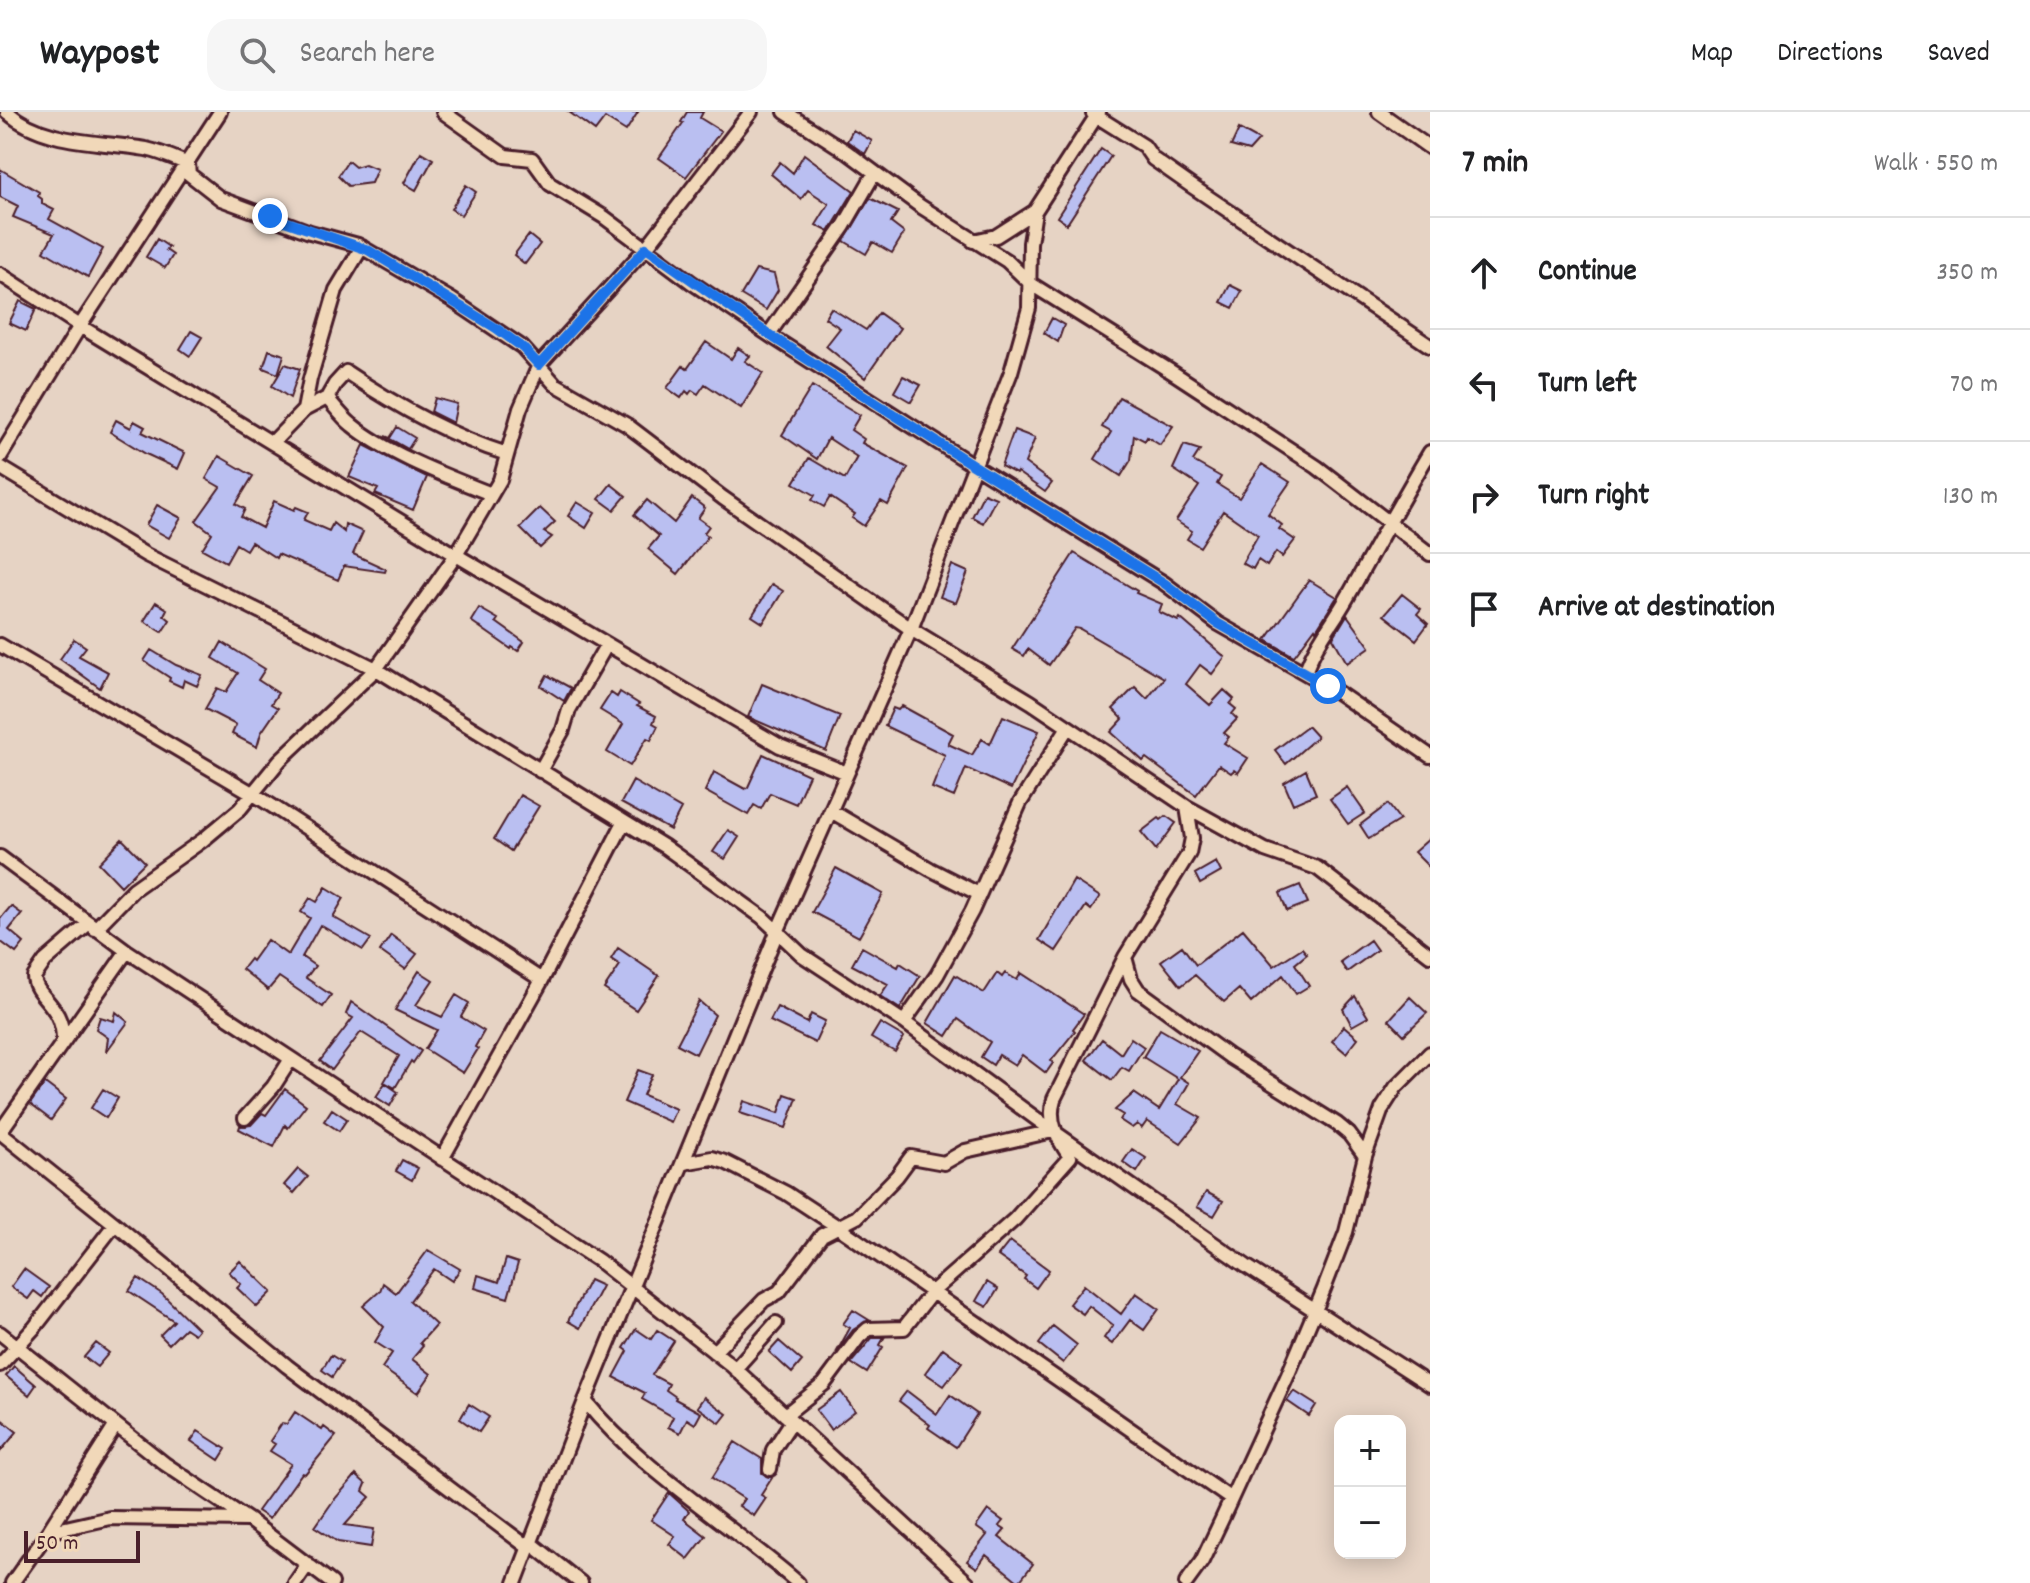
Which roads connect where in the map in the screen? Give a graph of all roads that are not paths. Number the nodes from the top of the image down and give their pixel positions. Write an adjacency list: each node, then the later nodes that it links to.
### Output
1 (7, 112): 9 (street)
2 (220, 112): 9 (street)
3 (443, 112): 14 (street)
4 (751, 112): 14 (street)
5 (785, 112): 10 (street)
6 (1379, 112): 8 (street)
7 (1095, 113): 11 (street); 19 (street)
8 (1430, 148)
9 (188, 164): 13 (street); 17 (street)
10 (874, 174): 12 (street); 18 (street)
11 (1035, 211): 12 (street); 16 (street)
12 (973, 241): 16 (street)
13 (362, 247): 20 (street); 22 (street)
14 (646, 248): 18 (street); 20 (street)
15 (0, 274): 17 (street)
16 (1031, 284): 27 (street); 30 (street)
17 (80, 326): 23 (street); 26 (street)
18 (769, 334): 27 (street)
19 (1430, 346)
20 (539, 365): 25 (street); 33 (street)
21 (327, 398): 22 (street); 25 (street); 29 (street)
22 (304, 410): 23 (street)
23 (272, 443): 32 (street)
24 (1430, 452): 30 (street)
25 (507, 454): 29 (street)
26 (0, 457)
27 (973, 465): 33 (street); 37 (street)
28 (0, 467): 36 (street)
29 (491, 494): 32 (street)
30 (1387, 523): 31 (street); 37 (street)
31 (1430, 554)
32 (456, 555): 34 (street); 36 (street)
33 (911, 629): 38 (street); 41 (street)
34 (607, 644): 40 (street); 41 (street)
35 (0, 645): 42 (street)
36 (376, 669): 40 (street); 42 (street)
37 (1305, 673): 39 (street)
38 (1068, 727): 43 (street); 47 (street)
39 (1430, 756)
40 (540, 771): 45 (street)
41 (847, 773): 44 (street)
42 (252, 793): 48 (street); 53 (street)
43 (1187, 807): 51 (street); 52 (street)
44 (831, 811): 47 (street); 49 (street)
45 (624, 822): 49 (street); 53 (street)
46 (0, 857): 48 (street)
47 (979, 894): 54 (street)
48 (91, 926): 50 (street); 55 (street)
49 (777, 932): 54 (street); 63 (street)
50 (127, 951): 55 (street); 57 (street)
51 (1430, 955)
52 (1125, 957): 59 (street); 61 (street)
53 (542, 980): 62 (street)
54 (904, 1022): 59 (street)
55 (63, 1042): 60 (street)
56 (1430, 1053): 61 (street)
57 (291, 1059): 58 (street); 62 (street)
58 (245, 1118)
59 (1053, 1131): 65 (street); 67 (street); 68 (street)
60 (0, 1132): 64 (street)
61 (1365, 1156): 68 (street)
62 (442, 1159): 66 (street)
63 (683, 1163): 65 (street); 66 (street)
64 (115, 1224): 71 (street); 83 (street)
65 (837, 1226): 67 (street); 72 (street)
66 (632, 1287): 72 (street); 76 (street)
67 (932, 1292): 77 (street); 80 (street)
68 (1314, 1310): 75 (street); 80 (street)
69 (776, 1323): 74 (street)
70 (0, 1333): 71 (street)
71 (18, 1346): 73 (street); 78 (street)
72 (714, 1352): 74 (street)
73 (0, 1365)
74 (735, 1369): 77 (street)
75 (1430, 1385)
76 (585, 1401): 83 (street); 90 (street)
77 (788, 1418): 79 (street); 91 (street)
78 (116, 1425): 81 (street); 82 (street)
79 (770, 1469)
80 (1231, 1499): 92 (street)
81 (250, 1521): 82 (street); 84 (street)
82 (48, 1532): 85 (street)
83 (530, 1545): 88 (street); 89 (street)
84 (308, 1564): 86 (street); 87 (street)
85 (12, 1583)
86 (295, 1583)
87 (332, 1583)
88 (515, 1583)
89 (581, 1583)
90 (798, 1583)
91 (968, 1583)
92 (1186, 1583)

